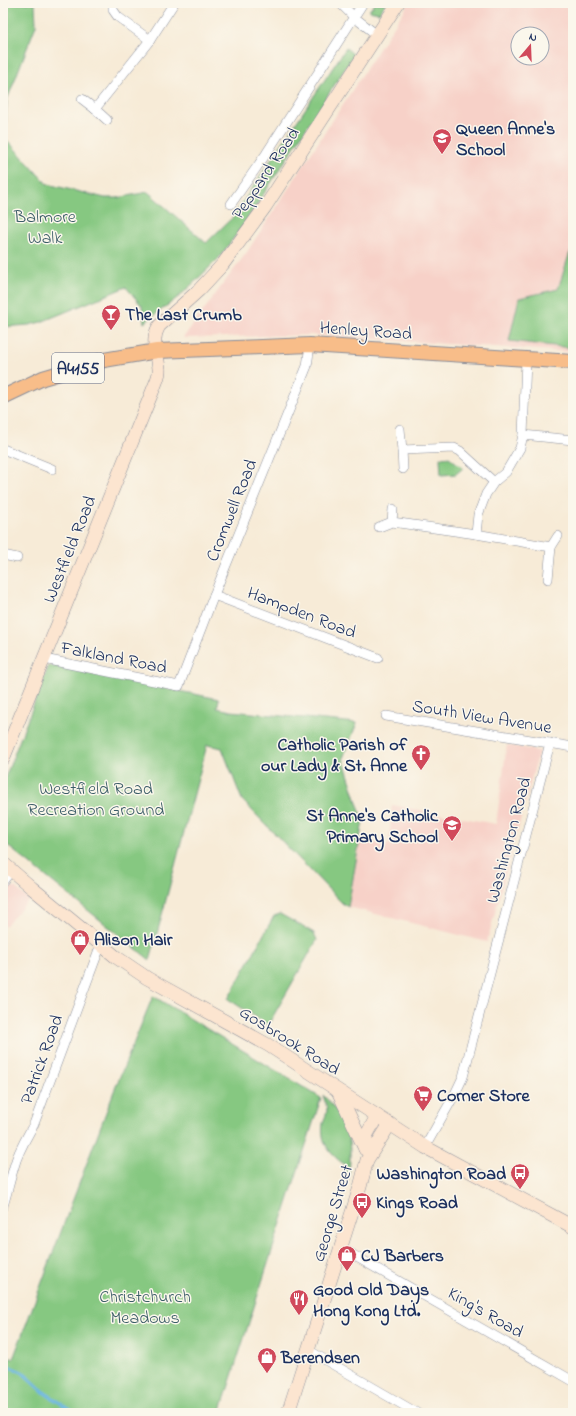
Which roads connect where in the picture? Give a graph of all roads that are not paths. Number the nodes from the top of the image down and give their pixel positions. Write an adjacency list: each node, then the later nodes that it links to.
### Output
1 (112, 3): 8 (street)
2 (174, 3): 8 (street)
3 (340, 3): 6 (street)
4 (363, 3): 6 (street, Peppard Road)
5 (398, 3): 7 (main road, Peppard Road)
6 (354, 17): 7 (street); 12 (street, Peppard Road)
7 (377, 35): 14 (main road, Peppard Road)
8 (150, 40): 10 (street)
9 (82, 99): 10 (street)
10 (95, 109): 11 (street)
11 (107, 120)
12 (230, 204)
13 (310, 345): 14 (main road, Henley Road / A4155); 15 (main road, Henley Road / A4155); 35 (street, Cromwell Road)
14 (156, 351): 17 (main road, A4155); 37 (main road, Westfield Road)
15 (526, 360): 16 (main road, Henley Road / A4155); 19 (street)
16 (573, 362)
17 (3, 397)
18 (400, 429): 22 (street)
19 (523, 435): 20 (street); 25 (street)
20 (573, 440)
21 (3, 449): 23 (street)
22 (402, 450): 24 (street); 25 (street)
23 (52, 469)
24 (403, 469)
25 (494, 482): 29 (street)
26 (393, 509): 27 (street)
27 (392, 522): 28 (street); 29 (street)
28 (379, 527)
29 (476, 534): 31 (street)
30 (558, 536): 31 (street)
31 (551, 546): 34 (street)
32 (3, 555): 33 (street)
33 (17, 558)
34 (548, 579)
35 (214, 595): 36 (street, Hampden Road); 38 (street, Cromwell Road)
36 (378, 658)
37 (44, 660): 38 (street, Falkland Road); 42 (main road, Westfield Road)
38 (178, 686)
39 (386, 716): 40 (street, South View Avenue)
40 (550, 743): 41 (street, South View Avenue); 48 (street, Washington Road)
41 (573, 747)
42 (3, 759)
43 (6, 871): 44 (main road, Gosbrook Road)
44 (101, 944): 45 (main road, Gosbrook Road); 50 (street, Patrick Road)
45 (338, 1091): 46 (main road, Gosbrook Road); 49 (main road)
46 (377, 1116): 47 (main road, Gosbrook Road); 49 (main road, George Street)
47 (390, 1124): 48 (main road, Gosbrook Road); 49 (main road, George Street)
48 (425, 1147): 51 (main road, Gosbrook Road)
49 (366, 1155): 52 (main road, George Street)
50 (3, 1206)
51 (573, 1227)
52 (341, 1248): 53 (main road, George Street); 54 (street, King's Road)
53 (308, 1350): 55 (main road, George Street); 56 (street)
54 (573, 1381)
55 (288, 1413)
56 (417, 1413)

